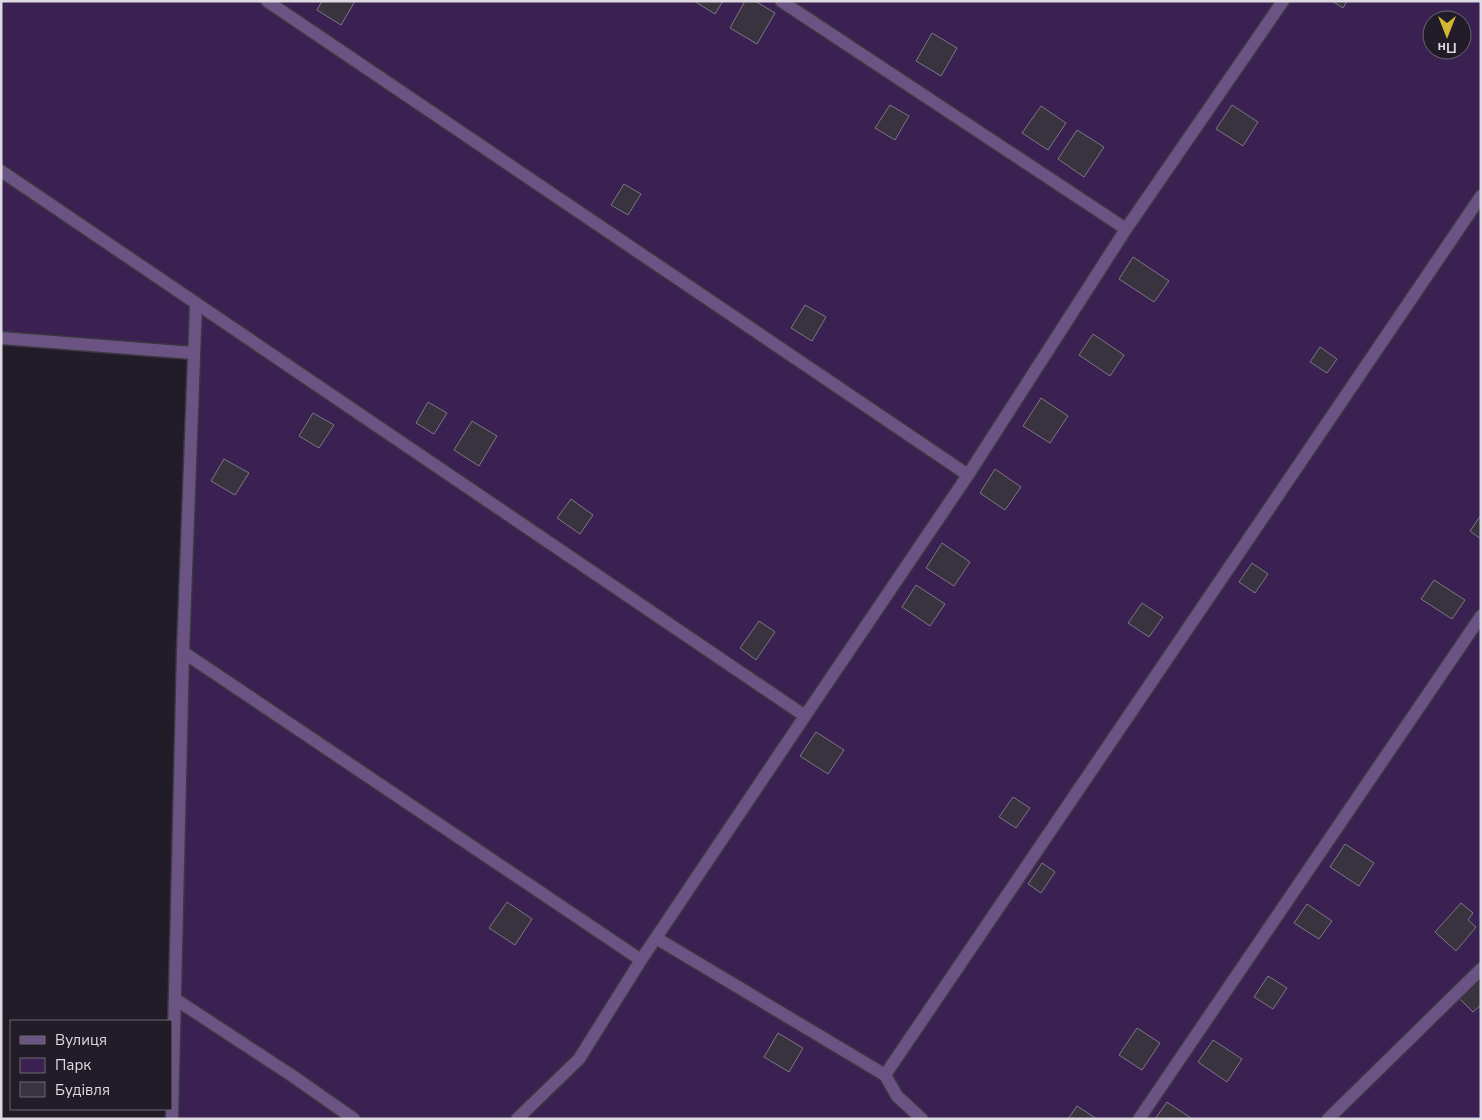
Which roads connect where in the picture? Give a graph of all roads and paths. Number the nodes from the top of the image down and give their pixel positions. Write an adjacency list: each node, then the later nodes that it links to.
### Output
1 (267, 1): 10 (street)
2 (781, 1): 6 (street)
3 (1283, 1): 6 (street)
4 (1, 171): 7 (street)
5 (1481, 196): 18 (street)
6 (1126, 229): 10 (street)
7 (196, 304): 9 (street); 13 (street)
8 (1, 338): 9 (street)
9 (193, 353): 12 (street)
10 (968, 475): 13 (street)
11 (1481, 616): 23 (street)
12 (183, 652): 15 (street); 17 (street)
13 (805, 716): 14 (street)
14 (656, 938): 15 (street); 18 (street)
15 (641, 960): 21 (street)
16 (1481, 970): 24 (street)
17 (175, 999): 19 (street); 20 (street)
18 (885, 1075): 22 (street)
19 (172, 1119)
20 (354, 1119)
21 (517, 1119)
22 (922, 1119)
23 (1139, 1119)
24 (1328, 1119)

